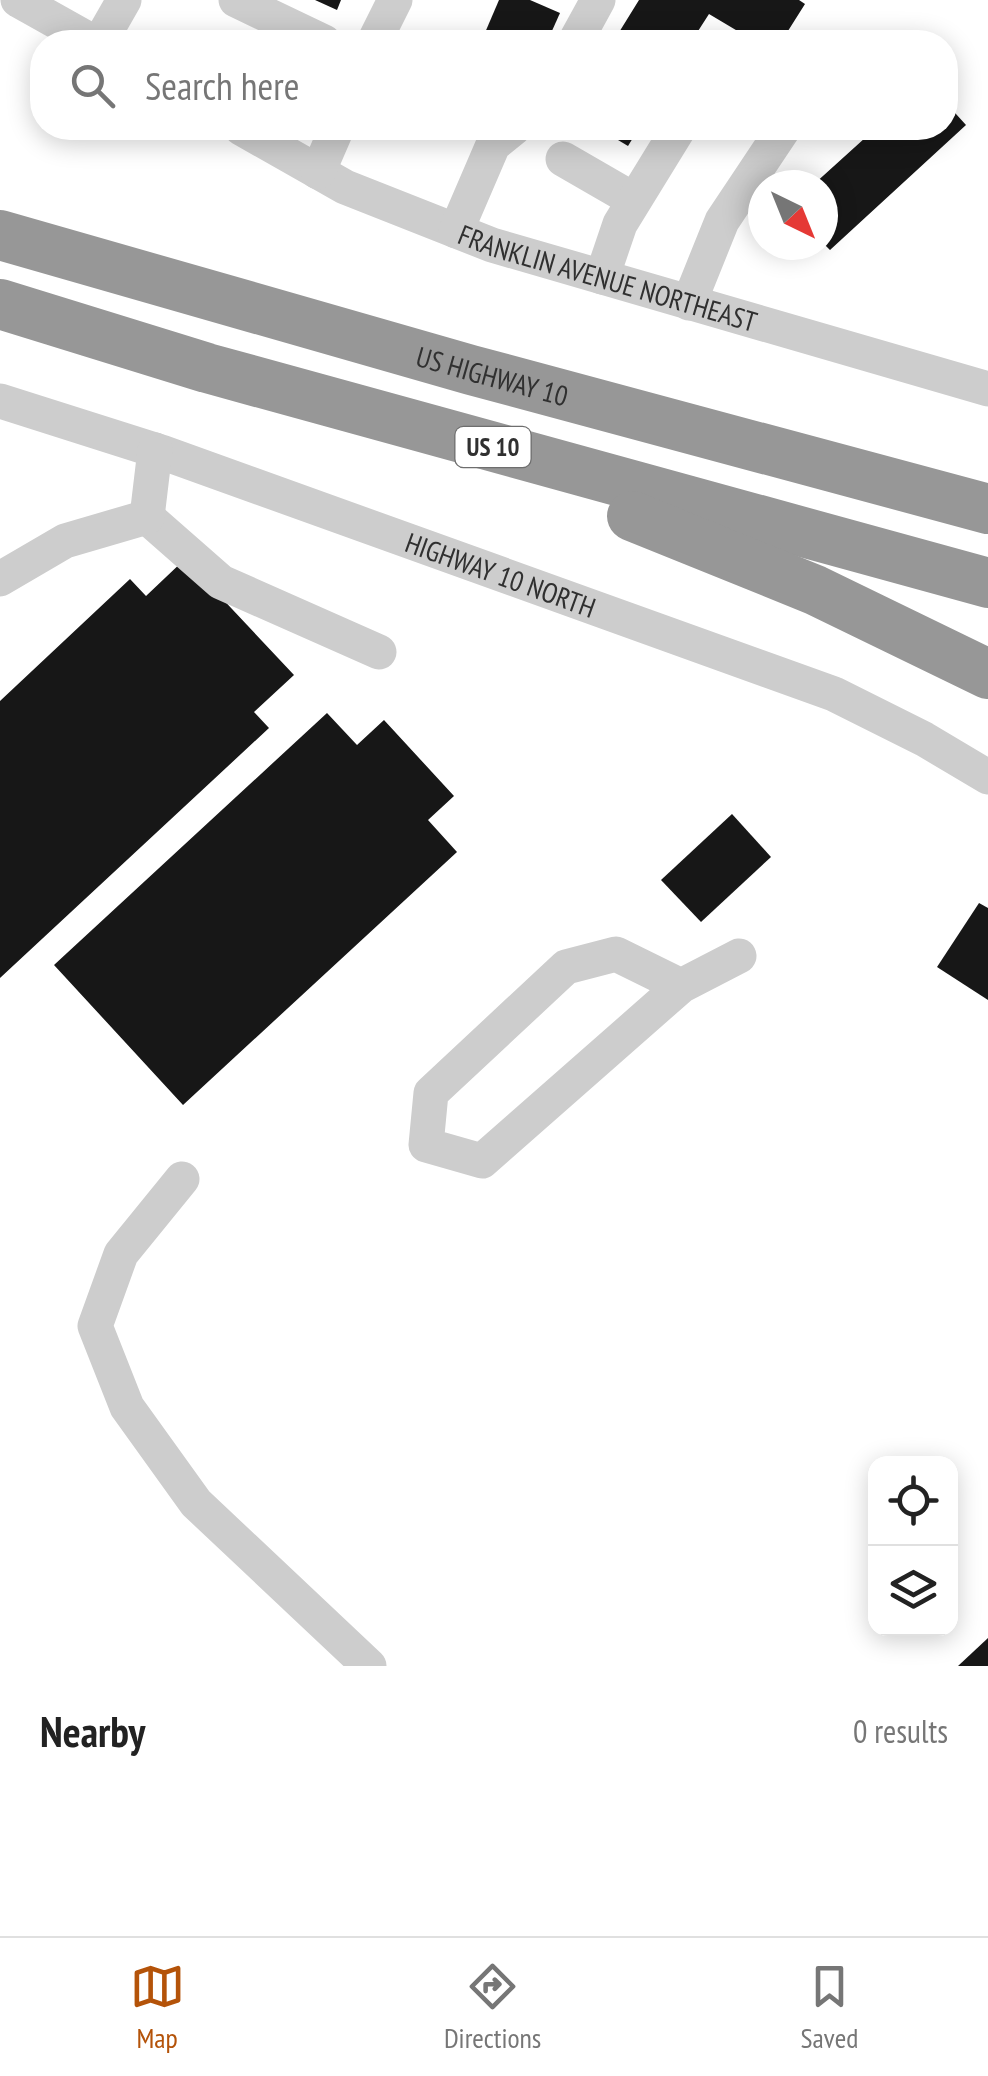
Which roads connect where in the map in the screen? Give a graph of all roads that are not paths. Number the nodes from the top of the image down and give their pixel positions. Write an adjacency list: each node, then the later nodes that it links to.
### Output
1 (18, 0): 6 (street)
2 (124, 0): 7 (street)
3 (236, 0): 8 (street)
4 (395, 0): 9 (street)
5 (598, 0): 10 (street)
6 (71, 30)
7 (107, 30)
8 (299, 30)
9 (380, 30)
10 (582, 30)
11 (262, 140): 17 (street, FRANKLIN AVENUE NORTHEAST)
12 (332, 140): 17 (street)
13 (498, 140): 19 (street)
14 (672, 140): 18 (street)
15 (768, 140): 22 (street)
16 (563, 159): 18 (street)
17 (318, 172): 19 (street, FRANKLIN AVENUE NORTHEAST)
18 (634, 200): 21 (street)
19 (456, 231): 21 (street, FRANKLIN AVENUE NORTHEAST)
20 (0, 236): 28 (highway, US HIGHWAY 10 / US 10)
21 (602, 277): 22 (street, FRANKLIN AVENUE NORTHEAST)
22 (690, 302): 25 (street, FRANKLIN AVENUE NORTHEAST)
23 (0, 304): 24 (highway, US 10)
24 (207, 368): 31 (highway, US 10); 33 (highway)
25 (988, 389)
26 (0, 402): 27 (street, HIGHWAY 10 NORTH)
27 (155, 450): 29 (street); 34 (street, HIGHWAY 10 NORTH)
28 (988, 509)
29 (147, 517): 30 (street); 32 (street)
30 (0, 579)
31 (988, 583)
32 (379, 652)
33 (988, 674)
34 (988, 776)
35 (739, 956): 36 (street)
36 (681, 986): 36 (street)
37 (182, 1179): 38 (street)
38 (369, 1666)

